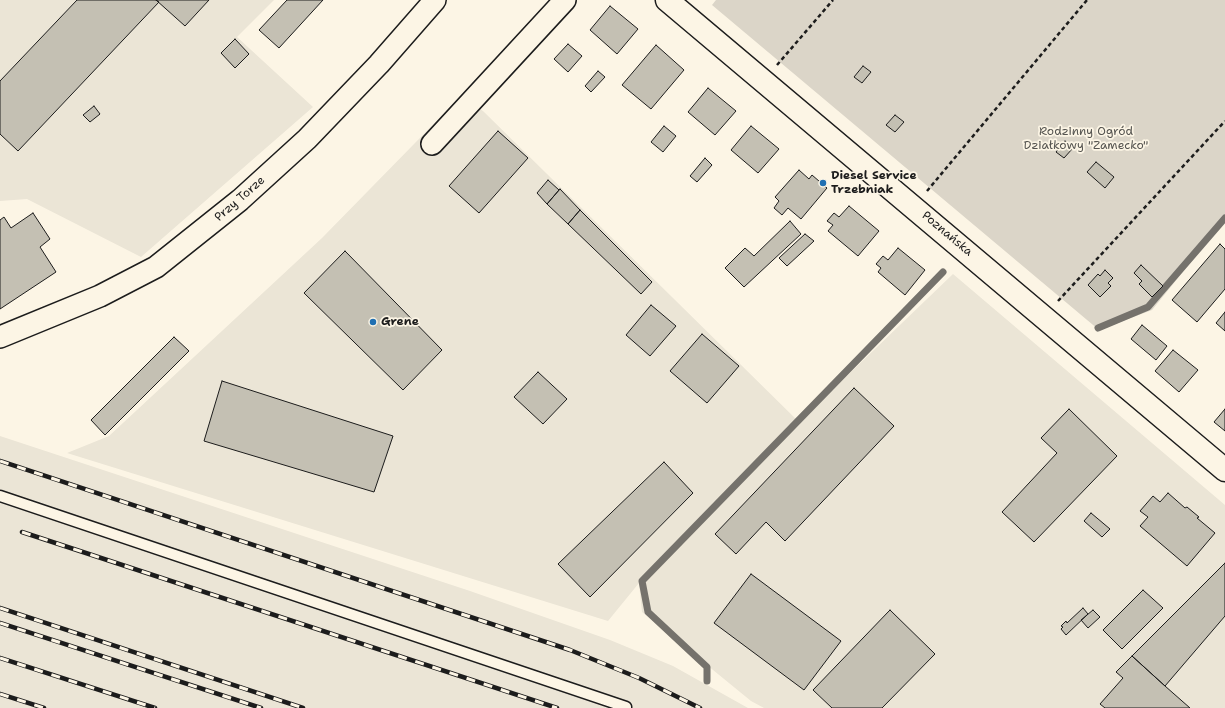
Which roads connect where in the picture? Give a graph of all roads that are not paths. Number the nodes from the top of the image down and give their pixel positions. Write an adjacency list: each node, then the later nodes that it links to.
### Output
1 (435, 0): 5 (street, Przy Torze)
2 (565, 0): 4 (street)
3 (667, 0): 6 (street, Poznańska)
4 (432, 144)
5 (0, 337)
6 (1225, 470)
7 (0, 496): 8 (lane)
8 (626, 707)

